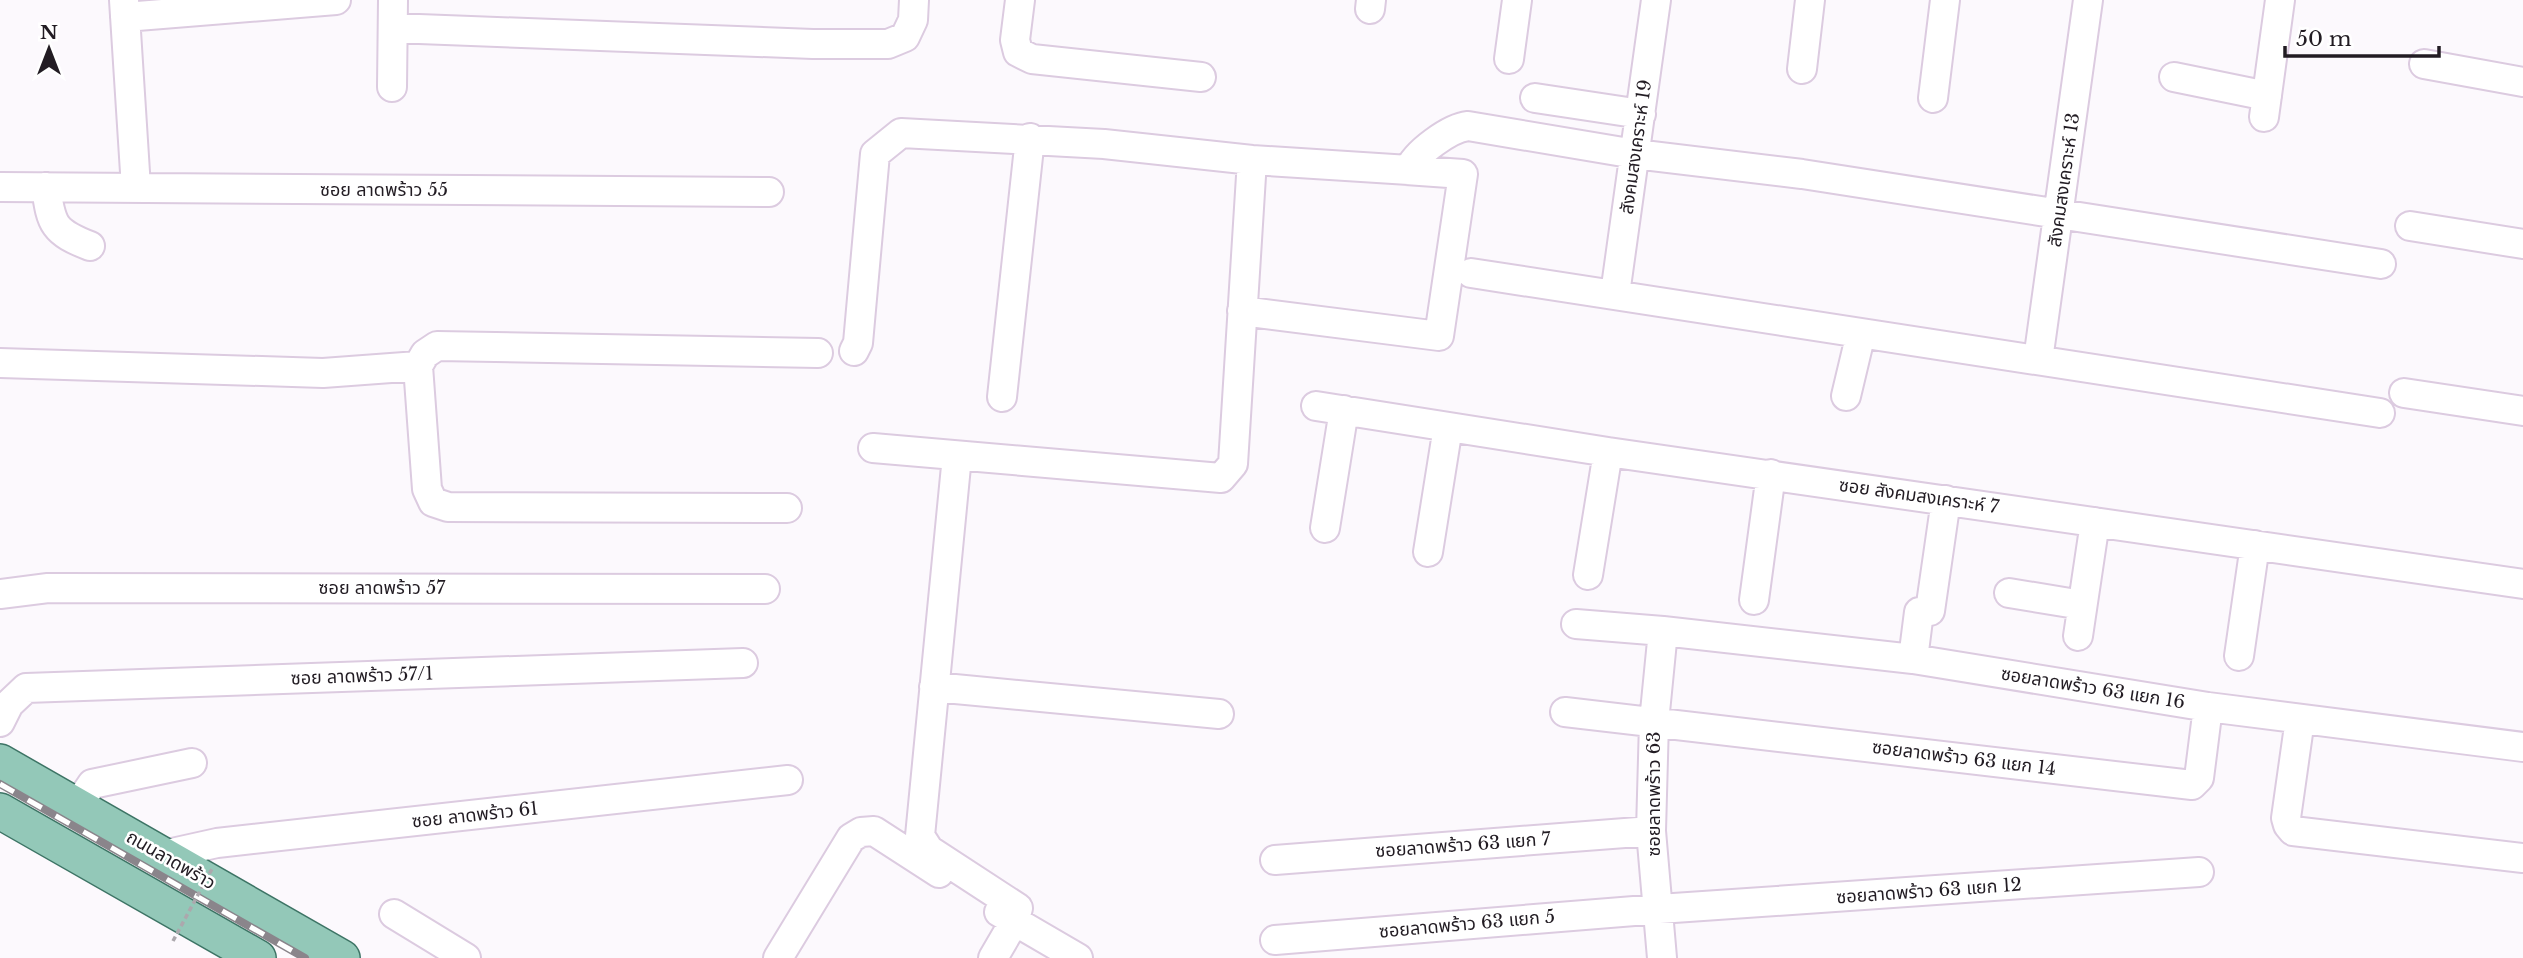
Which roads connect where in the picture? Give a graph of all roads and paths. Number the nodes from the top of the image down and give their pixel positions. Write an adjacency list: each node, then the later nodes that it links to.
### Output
1 (336, 0): 11 (street)
2 (393, 0): 12 (street)
3 (914, 0): 12 (street)
4 (1020, 0): 16 (street)
5 (1517, 0): 13 (street)
6 (1656, 0): 22 (street, สังคมสงเคราะห์ 19)
7 (1810, 0): 15 (street)
8 (1945, 0): 21 (street)
9 (2088, 0): 31 (street, สังคมสงเคราะห์ 13)
10 (2280, 0): 17 (street)
11 (124, 9): 29 (street)
12 (393, 28): 19 (street)
13 (1509, 60)
14 (2424, 64): 18 (street)
15 (1802, 69)
16 (1201, 77)
17 (2174, 77)
18 (2523, 82)
19 (392, 87)
20 (1535, 98): 22 (street)
21 (1933, 98)
22 (1641, 114): 24 (street, สังคมสงเคราะห์ 19)
23 (1030, 138): 25 (street); 40 (street); 47 (street)
24 (1635, 155): 26 (street); 31 (street); 37 (street, สังคมสงเคราะห์ 19)
25 (1252, 160): 26 (street); 38 (street)
26 (1406, 170): 38 (street)
27 (0, 187): 28 (street, ซอย ลาดพร้าว 55)
28 (46, 187): 29 (street, ซอย ลาดพร้าว 55); 34 (street)
29 (136, 188): 30 (street, ซอย ลาดพร้าว 55)
30 (769, 192)
31 (2059, 216): 35 (street); 42 (street, สังคมสงเคราะห์ 13)
32 (2410, 226): 33 (street)
33 (2523, 244)
34 (90, 246)
35 (2381, 264)
36 (1471, 273): 37 (street)
37 (1615, 294): 39 (street)
38 (1242, 311): 55 (street)
39 (1861, 333): 42 (street); 46 (street)
40 (854, 351)
41 (818, 353): 44 (street)
42 (2038, 360): 51 (street)
43 (0, 363): 44 (street)
44 (418, 366): 58 (street)
45 (2404, 393): 50 (street)
46 (1846, 396)
47 (1002, 397)
48 (1316, 406): 49 (street, ซอย สังคมสงเคราะห์ 7)
49 (1344, 410): 52 (street, ซอย สังคมสงเคราะห์ 7); 60 (street)
50 (2523, 411)
51 (2380, 413)
52 (1448, 427): 54 (street, ซอย สังคมสงเคราะห์ 7); 62 (street)
53 (873, 448): 55 (street)
54 (1608, 452): 56 (street, ซอย สังคมสงเคราะห์ 7); 63 (street)
55 (957, 456): 76 (street)
56 (1771, 474): 57 (street, ซอย สังคมสงเคราะห์ 7); 68 (street)
57 (1946, 500): 59 (street, ซอย สังคมสงเคราะห์ 7); 74 (street)
58 (787, 508)
59 (2095, 522): 61 (street, ซอย สังคมสงเคราะห์ 7); 69 (street)
60 (1325, 528)
61 (2255, 545): 64 (street, ซอย สังคมสงเคราะห์ 7); 73 (street)
62 (1428, 552)
63 (1588, 575)
64 (2523, 584)
65 (765, 589): 67 (street, ซอย ลาดพร้าว 57)
66 (2009, 593): 69 (street)
67 (0, 594)
68 (1754, 600)
69 (2082, 605): 72 (street)
70 (1576, 624): 71 (street, ซอยลาดพร้าว 63 แยก 16)
71 (1663, 631): 74 (street, ซอยลาดพร้าว 63 แยก 16); 83 (street, ซอยลาดพร้าว 63)
72 (2078, 636)
73 (2239, 656)
74 (1913, 659): 78 (street, ซอยลาดพร้าว 63 แยก 16)
75 (743, 663): 77 (street, ซอย ลาดพร้าว 57/1)
76 (934, 687): 80 (street); 98 (street)
77 (13, 689): 82 (street, ซอย ลาดพร้าว 57/1)
78 (2208, 707): 81 (street, ซอยลาดพร้าว 63 แยก 16); 83 (street, ซอยลาดพร้าว 63 แยก 14)
79 (1564, 712): 83 (street)
80 (1219, 714)
81 (2300, 719): 84 (street, ซอยลาดพร้าว 63 แยก 16); 92 (street)
82 (0, 722)
83 (1654, 722): 90 (street, ซอยลาดพร้าว 63)
84 (2523, 747)
85 (0, 762): 88 (main road, ถนนลาดพร้าว)
86 (192, 763): 88 (street)
87 (788, 780): 91 (street, ซอย ลาดพร้าว 61)
88 (77, 806): 91 (main road, ถนนลาดพร้าว)
89 (0, 811): 101 (main road)
90 (1651, 831): 93 (street, ซอยลาดพร้าว 63 แยก 7); 96 (street, ซอยลาดพร้าว 63)
91 (163, 855): 102 (main road, ถนนลาดพร้าว)
92 (2523, 858)
93 (1275, 860)
94 (213, 867): 100 (path, bridge)
95 (2199, 872): 96 (street, ซอยลาดพร้าว 63 แยก 12)
96 (1659, 909): 99 (street, ซอยลาดพร้าว 63 แยก 5); 107 (street, ซอยลาดพร้าว 63)
97 (394, 914): 103 (street)
98 (1014, 922): 104 (street); 105 (street); 106 (street)
99 (1275, 940)
100 (173, 941)
101 (258, 958)
102 (342, 958)
103 (466, 958)
104 (778, 958)
105 (993, 958)
106 (1078, 958)
107 (1662, 958)

